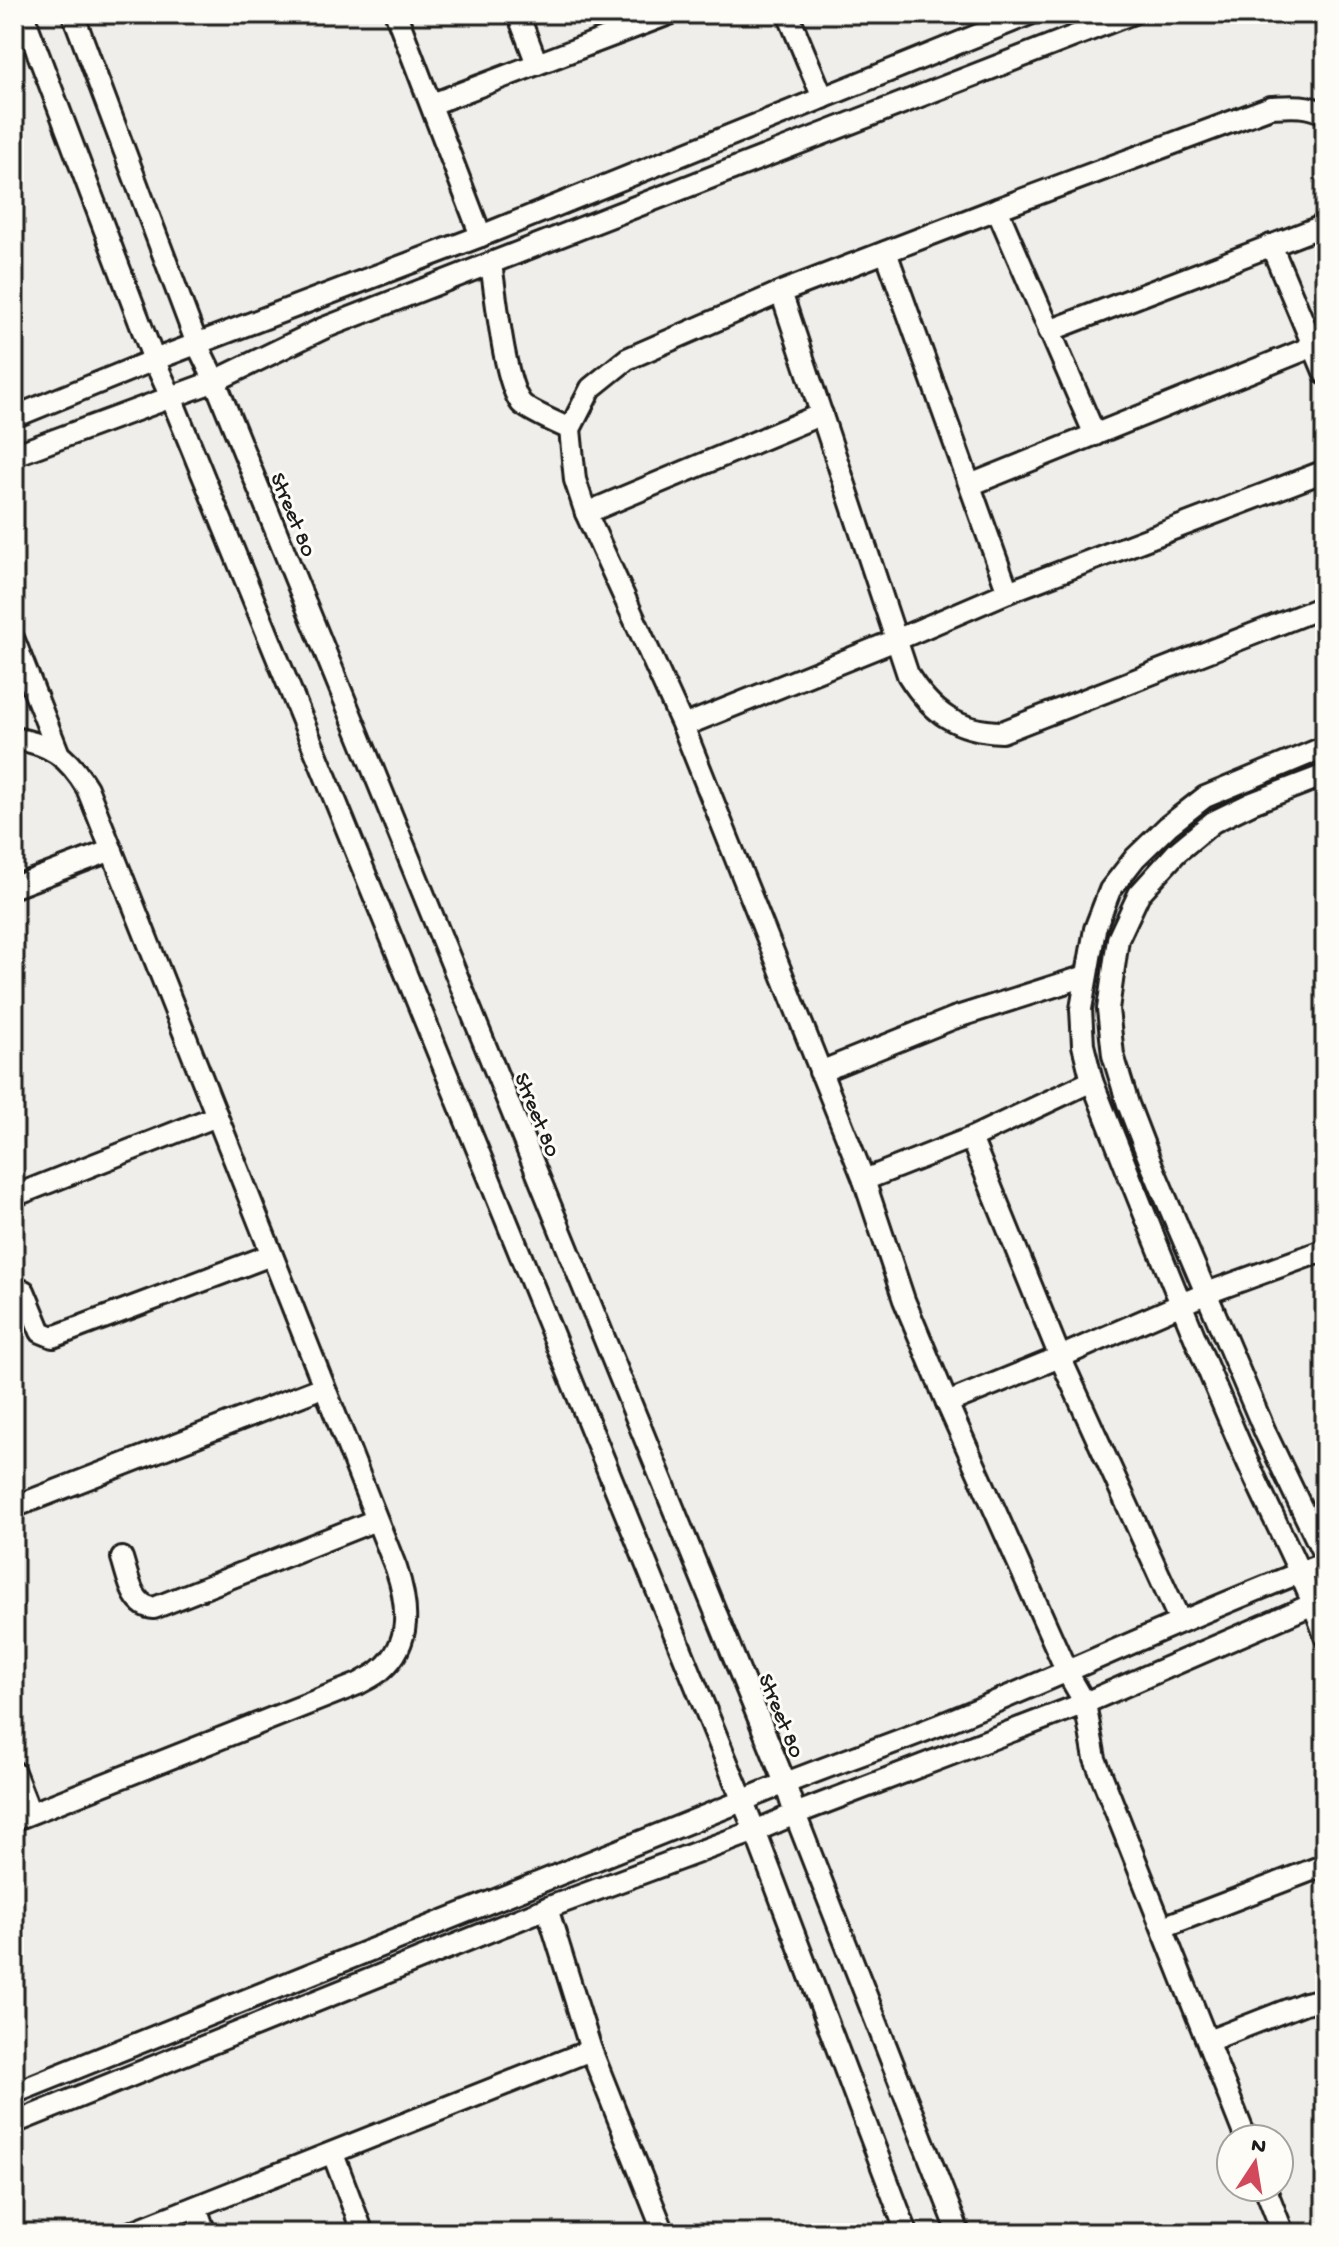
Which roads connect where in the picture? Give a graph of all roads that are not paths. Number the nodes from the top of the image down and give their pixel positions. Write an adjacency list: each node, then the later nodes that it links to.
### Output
1 (23, 14): 23 (street)
2 (73, 14): 21 (street, Street 80)
3 (396, 14): 11 (street)
4 (518, 14): 9 (street)
5 (669, 14): 9 (street)
6 (788, 14): 10 (street)
7 (1030, 14): 10 (street)
8 (1131, 14): 18 (street)
9 (537, 64): 11 (street)
10 (823, 98): 15 (street)
11 (432, 104): 15 (street)
12 (1325, 114): 13 (street)
13 (997, 209): 17 (street); 20 (street)
14 (1325, 225): 16 (street)
15 (481, 236): 21 (street)
16 (1271, 245): 20 (street); 22 (street)
17 (886, 252): 19 (street); 33 (street)
18 (491, 264): 25 (street); 29 (street)
19 (781, 292): 27 (street); 29 (street)
20 (1049, 331): 30 (street)
21 (197, 344): 23 (street); 25 (street, Street 80)
22 (1314, 346): 24 (street); 30 (street)
23 (154, 360): 26 (street); 28 (street)
24 (1325, 374)
25 (215, 381): 26 (street); 72 (street, Street 80)
26 (171, 397): 31 (street); 73 (street)
27 (822, 414): 34 (street); 38 (street)
28 (14, 417)
29 (570, 429): 34 (street)
30 (1095, 435): 33 (street)
31 (14, 455)
32 (1325, 471): 35 (street)
33 (970, 485): 35 (street)
34 (586, 513): 39 (street)
35 (1008, 592): 38 (street)
36 (1325, 606): 38 (street)
37 (14, 640): 42 (street)
38 (896, 640): 39 (street)
39 (683, 726): 47 (street)
40 (14, 738): 42 (street)
41 (1325, 747): 46 (street)
42 (58, 752): 44 (street)
43 (1325, 775): 56 (street)
44 (112, 850): 45 (street); 49 (street)
45 (14, 887)
46 (1086, 976): 47 (street); 48 (street)
47 (820, 1072): 51 (street)
48 (1092, 1081): 50 (street); 57 (street)
49 (217, 1116): 52 (street); 54 (street)
50 (971, 1138): 51 (street); 58 (street)
51 (864, 1180): 60 (street)
52 (14, 1196)
53 (1325, 1250): 56 (street)
54 (271, 1255): 55 (street); 59 (street)
55 (24, 1291)
56 (1207, 1293): 57 (street); 64 (street)
57 (1180, 1305): 58 (street); 65 (street)
58 (1060, 1357): 60 (street); 67 (street)
59 (323, 1387): 61 (street); 62 (street)
60 (947, 1403): 69 (street)
61 (14, 1507)
62 (376, 1520): 63 (street); 75 (street)
63 (122, 1558)
64 (1325, 1560): 65 (street)
65 (1299, 1573): 66 (street); 67 (street)
66 (1320, 1601): 68 (street); 70 (street)
67 (1180, 1621): 69 (street)
68 (1325, 1636)
69 (1067, 1672): 70 (street); 72 (street)
70 (1085, 1703): 74 (street); 79 (street)
71 (14, 1772): 75 (street)
72 (785, 1783): 73 (street); 74 (street, Street 80)
73 (742, 1801): 76 (street); 83 (street)
74 (795, 1814): 76 (street); 94 (street, Street 80)
75 (22, 1816)
76 (755, 1831): 78 (street); 93 (street)
77 (1325, 1865): 79 (street)
78 (547, 1908): 82 (street); 84 (street)
79 (1163, 1927): 81 (street)
80 (1325, 2006): 81 (street)
81 (1208, 2041): 85 (street)
82 (591, 2050): 86 (street); 92 (street)
83 (14, 2093)
84 (14, 2123)
85 (1240, 2123)
86 (333, 2154): 88 (street); 91 (street)
87 (1271, 2203): 95 (street)
88 (196, 2207): 89 (street); 90 (street)
89 (129, 2233)
90 (205, 2233)
91 (363, 2233)
92 (664, 2233)
93 (907, 2233)
94 (959, 2233)
95 (1283, 2233)

